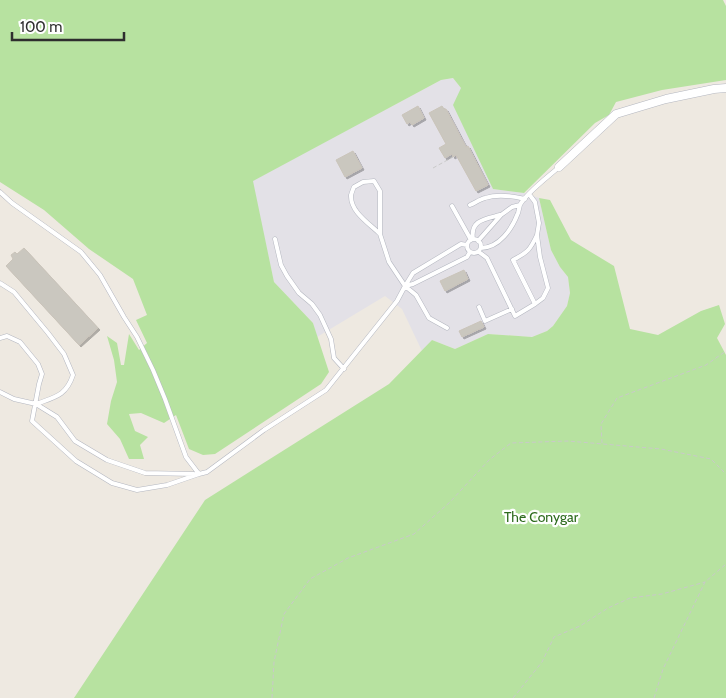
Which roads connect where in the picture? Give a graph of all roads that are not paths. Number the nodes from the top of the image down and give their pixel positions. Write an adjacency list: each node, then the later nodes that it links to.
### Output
1 (726, 88): 2 (street)
2 (559, 167): 4 (lane)
3 (0, 192): 27 (lane)
4 (529, 194): 5 (lane); 11 (lane)
5 (525, 199): 6 (lane); 7 (lane)
6 (470, 205)
7 (520, 205): 9 (lane); 15 (lane)
8 (452, 206): 13 (lane)
9 (501, 215): 13 (lane); 13 (lane)
10 (380, 234): 10 (lane); 18 (lane)
11 (537, 234): 19 (lane); 19 (lane)
12 (275, 239): 24 (lane)
13 (474, 240): 14 (lane); 15 (lane)
14 (467, 245): 16 (lane); 18 (lane)
15 (480, 250): 16 (lane); 21 (lane)
16 (470, 252): 18 (lane)
17 (0, 283): 26 (lane)
18 (404, 286): 22 (lane); 24 (lane)
19 (535, 304): 21 (lane)
20 (478, 307): 21 (lane)
21 (512, 309)
22 (447, 328)
23 (0, 338): 26 (lane)
24 (344, 368): 27 (lane)
25 (0, 392): 26 (lane)
26 (36, 404): 27 (lane); 27 (lane)
27 (199, 474)

